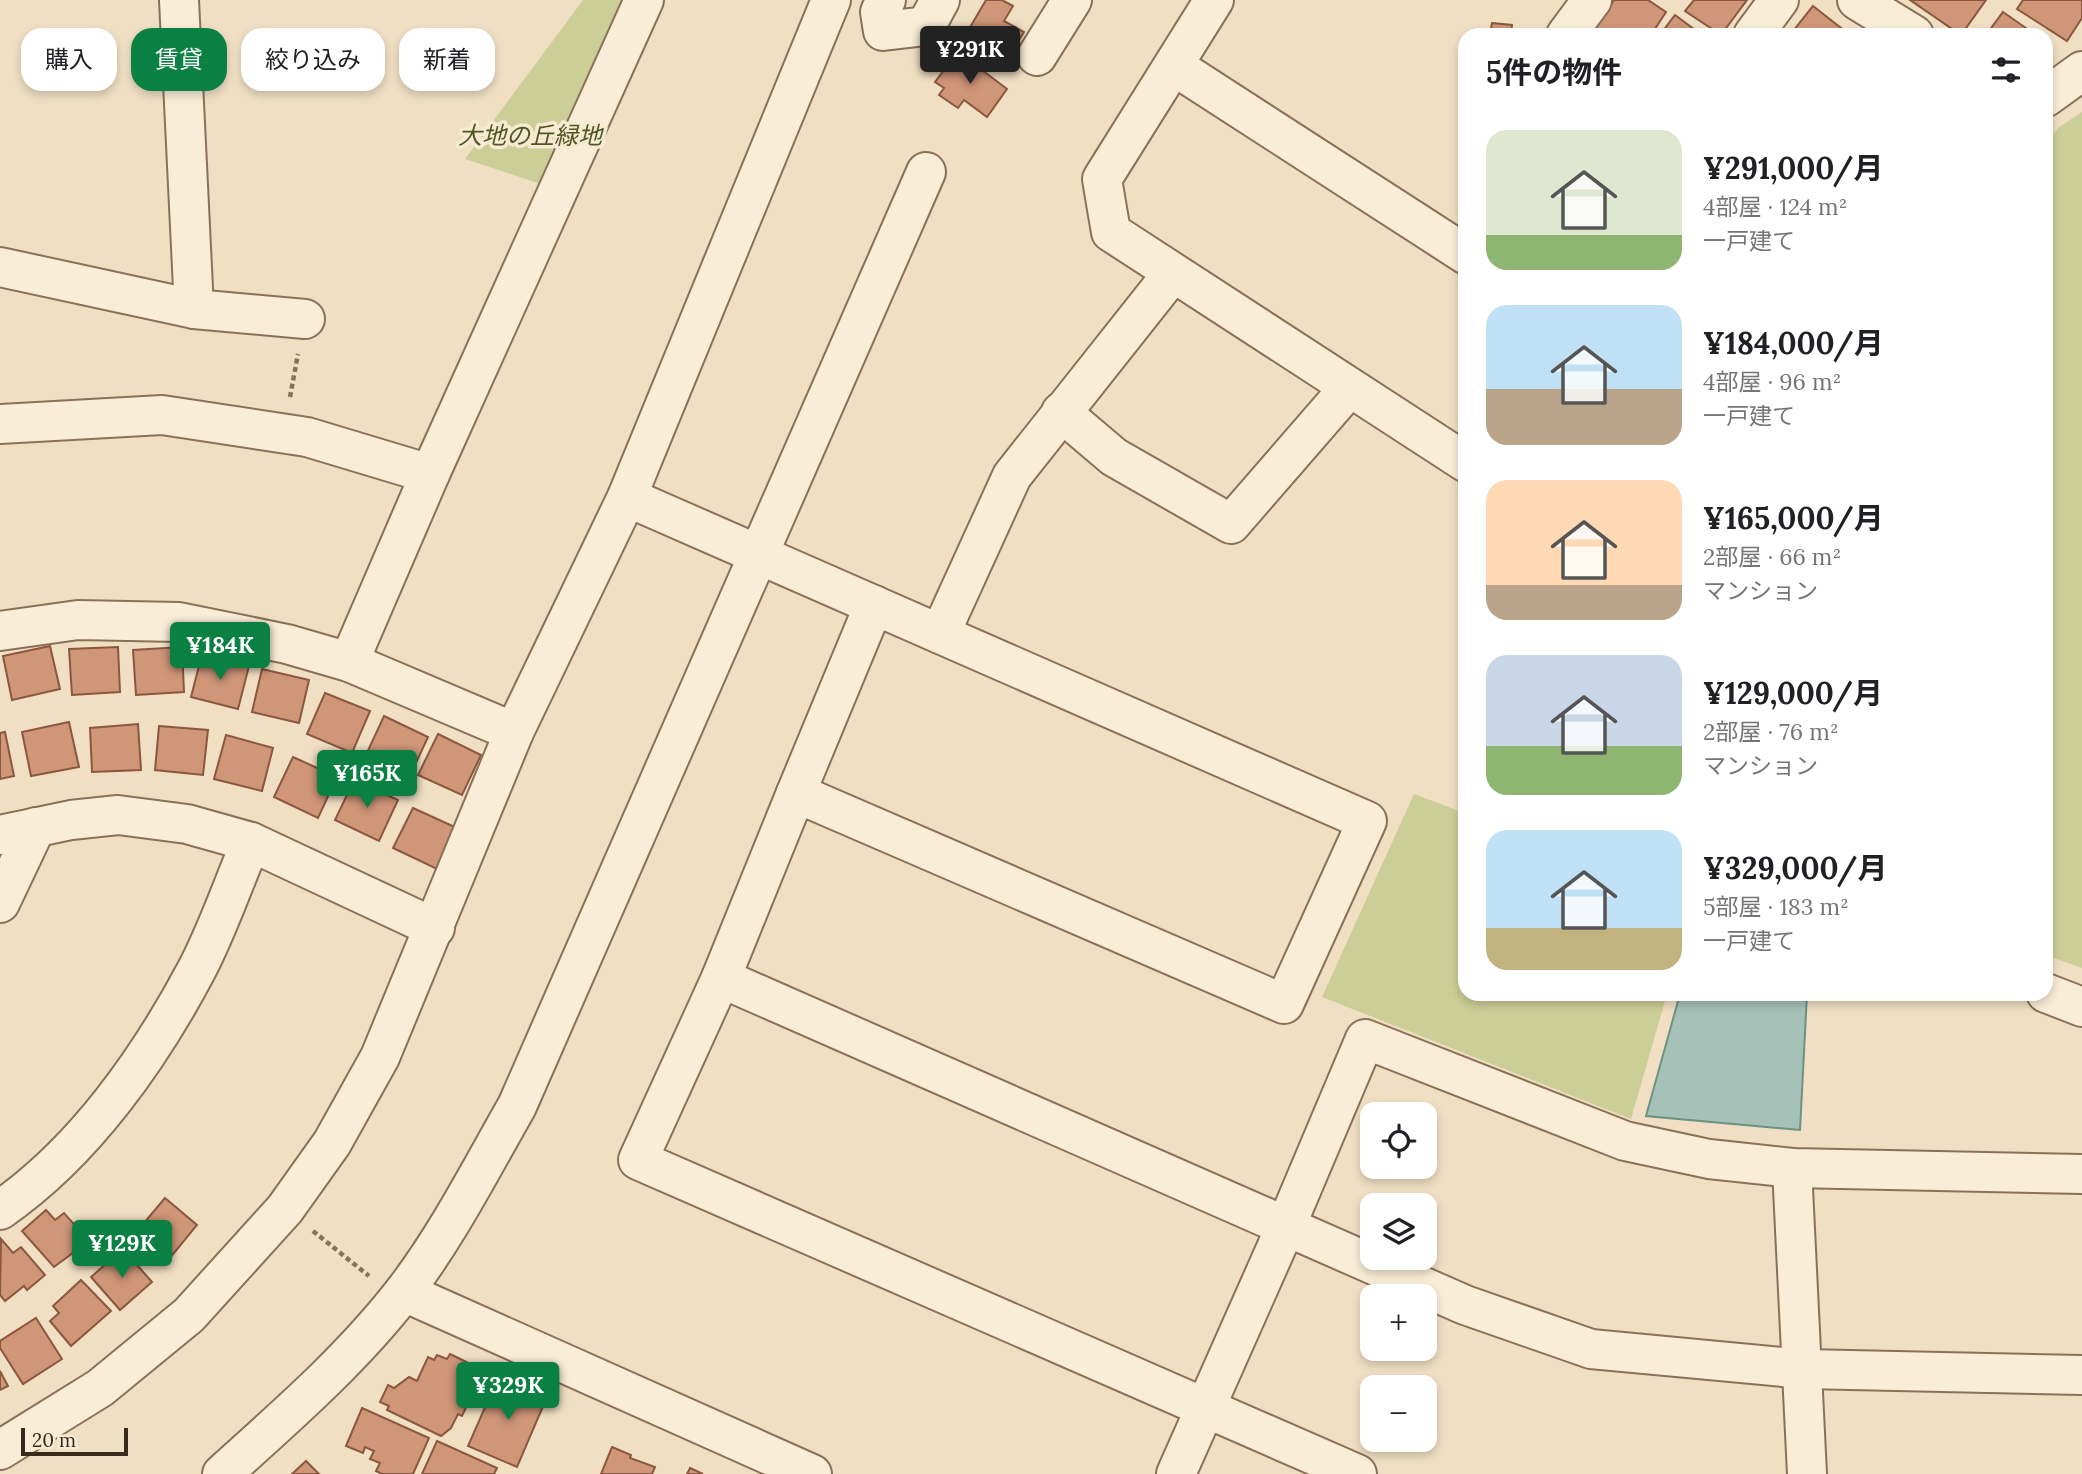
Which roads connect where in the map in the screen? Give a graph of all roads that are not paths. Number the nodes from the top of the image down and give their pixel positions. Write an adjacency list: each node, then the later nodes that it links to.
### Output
1 (179, 0): 22 (street)
2 (644, 0): 28 (street)
3 (831, 0): 29 (street)
4 (886, 0): 5 (street)
5 (940, 0)
6 (1072, 0): 14 (street)
7 (1214, 0): 15 (street)
8 (1592, 0): 11 (street)
9 (1779, 0): 12 (street)
10 (1857, 0): 13 (street)
11 (1571, 28)
12 (1758, 28)
13 (1903, 28)
14 (1037, 56)
15 (1174, 66): 19 (street); 21 (street)
16 (2082, 71): 17 (street)
17 (2053, 92)
18 (926, 172): 30 (street)
19 (1458, 249)
20 (0, 267): 22 (street)
21 (1172, 274): 24 (street); 25 (street)
22 (194, 309): 23 (street)
23 (305, 319)
24 (1349, 388): 25 (street); 27 (street)
25 (1060, 412): 33 (street)
26 (0, 424): 28 (street)
27 (1458, 458)
28 (430, 474): 34 (street)
29 (626, 497): 30 (street); 35 (street)
30 (760, 555): 31 (street); 48 (street)
31 (874, 605): 33 (street); 36 (street)
32 (0, 631): 34 (street)
33 (940, 634): 36 (street)
34 (349, 662): 35 (street)
35 (514, 732): 40 (street)
36 (796, 793): 41 (street)
37 (18, 831): 38 (street); 39 (street)
38 (251, 842): 40 (street); 46 (street)
39 (0, 903)
40 (435, 928): 52 (street)
41 (721, 978): 47 (street); 51 (street)
42 (2053, 996): 43 (street)
43 (2082, 1007)
44 (1792, 1168): 45 (street); 47 (street); 49 (street)
45 (2082, 1174)
46 (0, 1210)
47 (1286, 1226): 49 (street); 51 (street)
48 (404, 1292): 53 (street); 54 (street)
49 (1804, 1369): 50 (street); 57 (street)
50 (2082, 1375)
51 (1205, 1409): 55 (street); 56 (street)
52 (0, 1450)
53 (222, 1474)
54 (811, 1474)
55 (1176, 1474)
56 (1357, 1474)
57 (1807, 1474)

